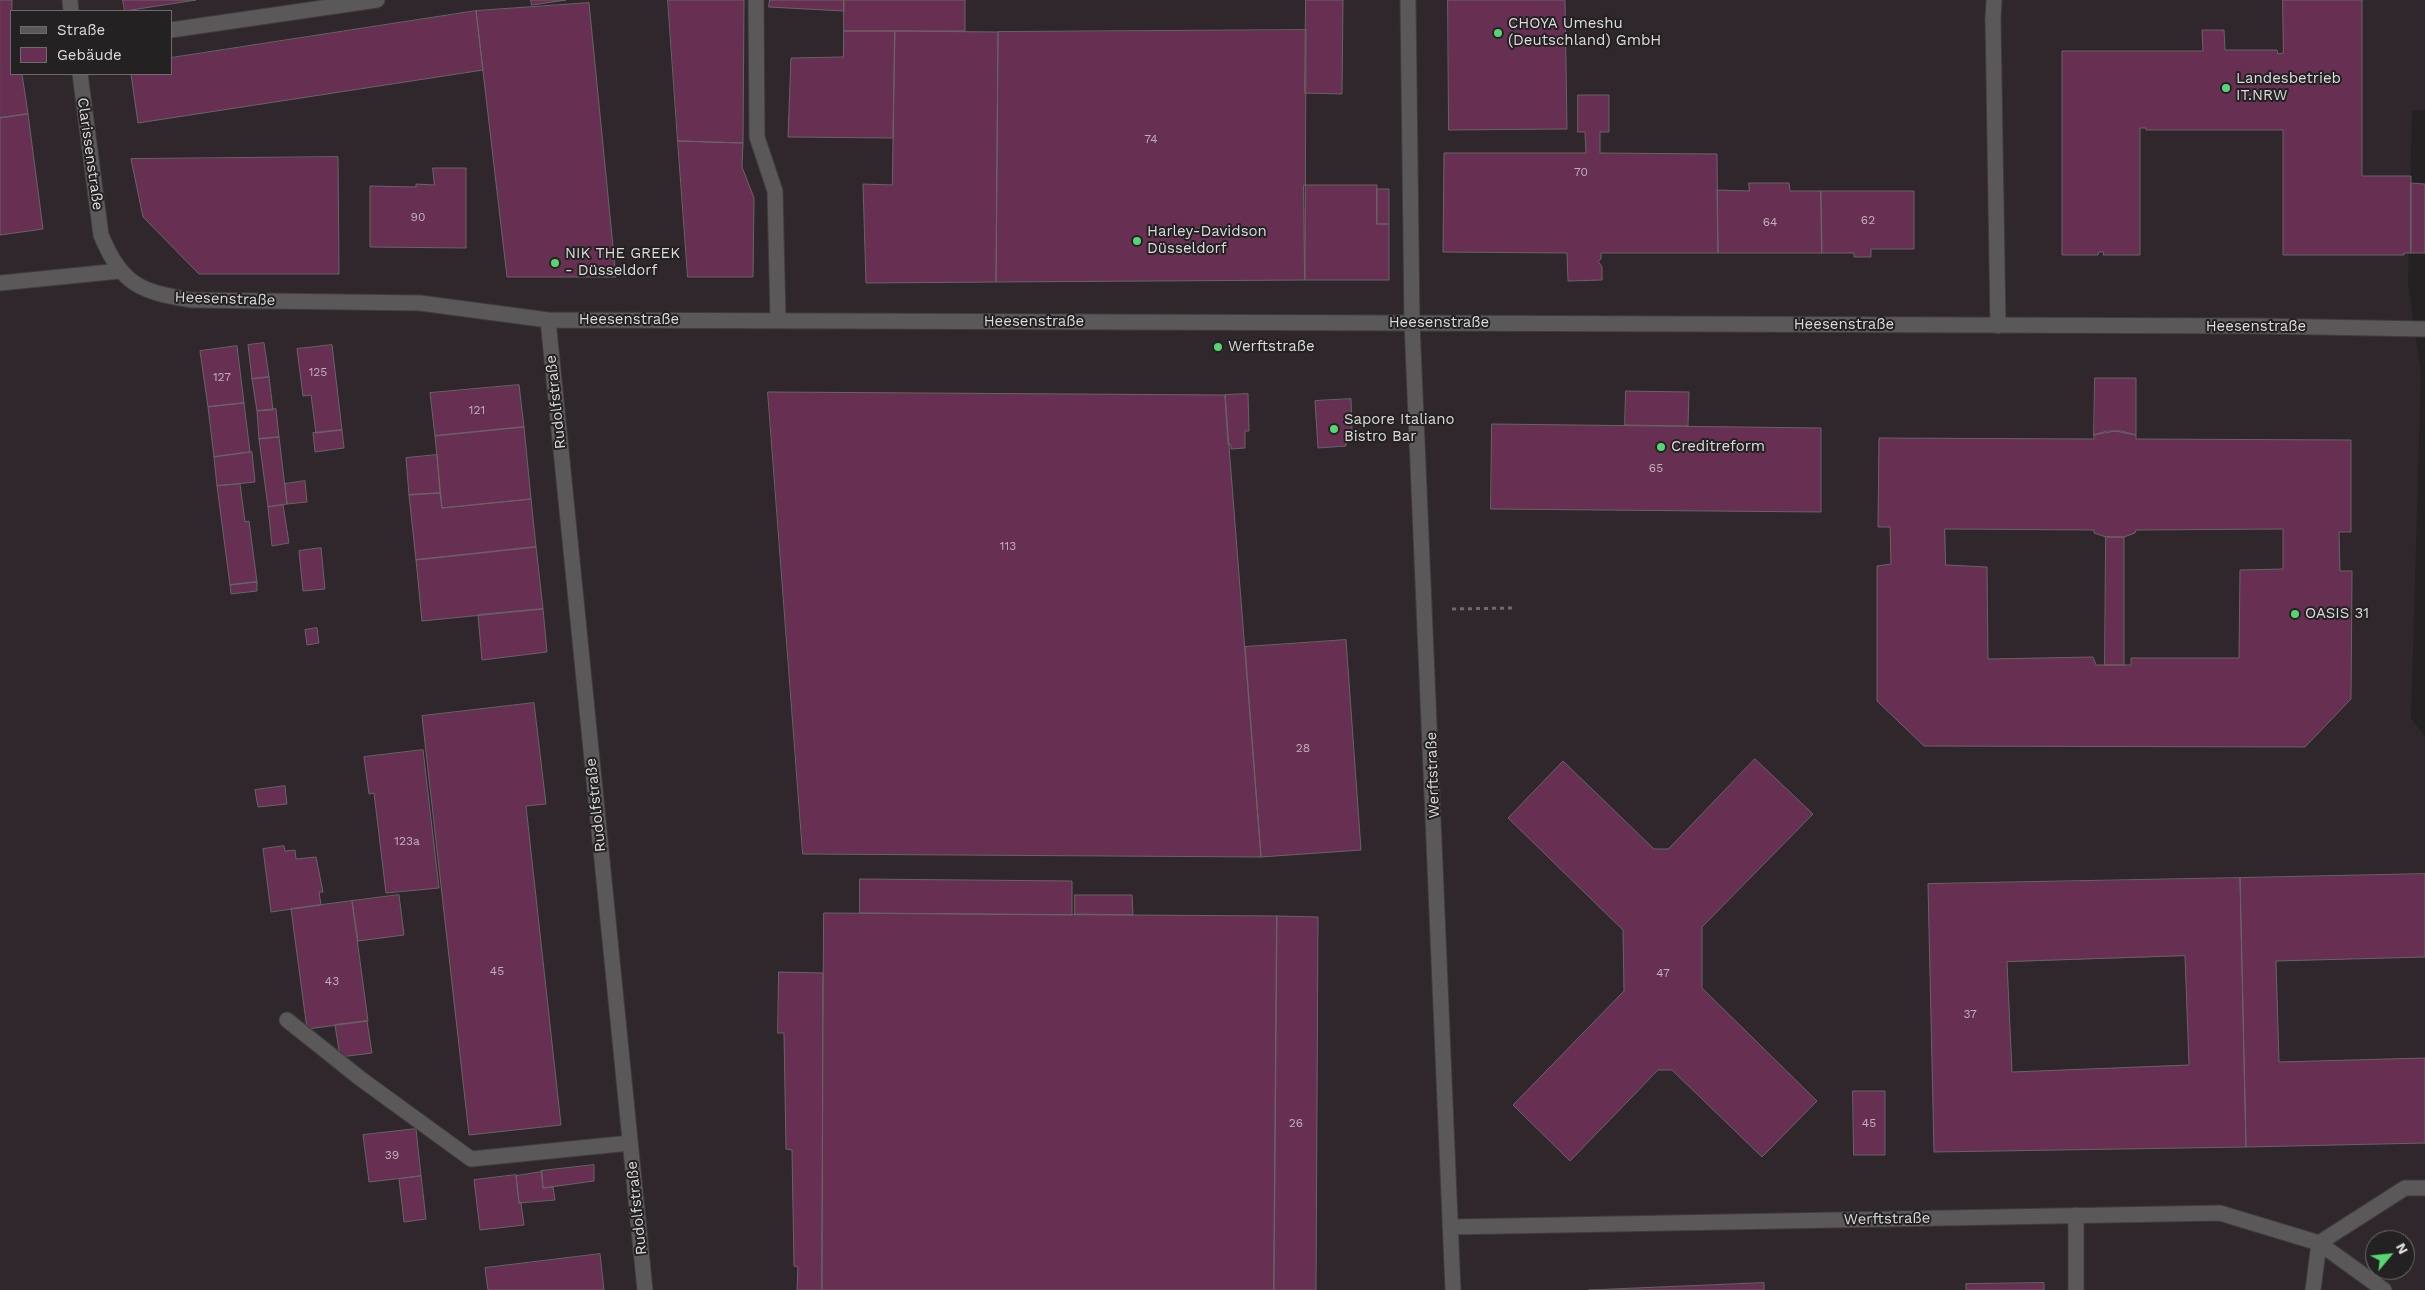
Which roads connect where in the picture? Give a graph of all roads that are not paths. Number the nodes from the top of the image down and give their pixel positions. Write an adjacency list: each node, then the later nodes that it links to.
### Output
1 (377, 0): 5 (street)
2 (756, 0): 11 (street)
3 (1408, 0): 12 (street, Werftstraße)
4 (1994, 0): 13 (street)
5 (172, 30)
6 (80, 75): 7 (street, Clarissenstraße)
7 (101, 235): 8 (street, Heesenstraße)
8 (120, 271): 9 (street); 10 (street, Heesenstraße)
9 (0, 283)
10 (548, 320): 11 (street, Heesenstraße); 16 (street, Rudolfstraße)
11 (778, 320): 12 (street, Heesenstraße)
12 (1412, 323): 13 (street, Heesenstraße); 19 (street, Werftstraße)
13 (1998, 326): 14 (street, Heesenstraße)
14 (2425, 329)
15 (287, 1020): 16 (street)
16 (630, 1143): 22 (street, Rudolfstraße)
17 (2425, 1188): 20 (street)
18 (2076, 1215): 19 (street, Werftstraße); 20 (street, Werftstraße); 24 (street)
19 (1450, 1227): 23 (street, Werftstraße)
20 (2319, 1243): 21 (street, Werftstraße); 25 (street)
21 (2379, 1288)
22 (645, 1290)
23 (1453, 1290)
24 (2076, 1290)
25 (2313, 1290)

